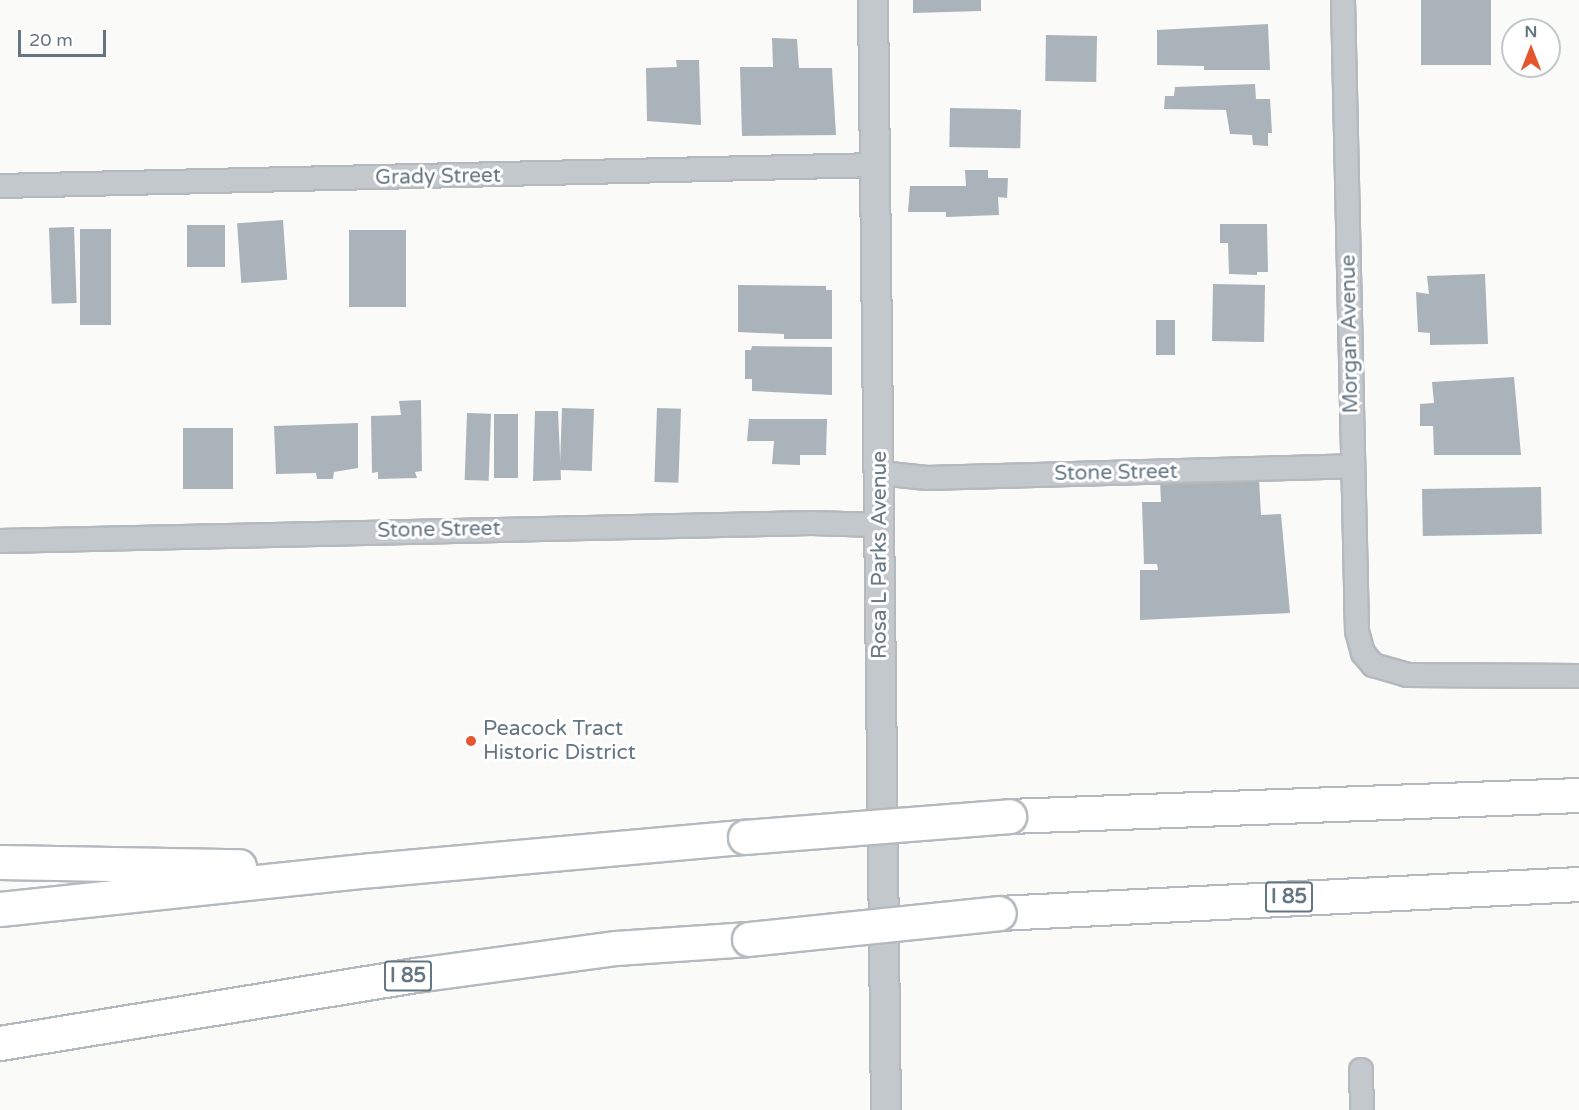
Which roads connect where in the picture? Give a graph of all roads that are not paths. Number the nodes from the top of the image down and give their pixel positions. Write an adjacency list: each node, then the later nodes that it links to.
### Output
1 (873, 0): 3 (street, Rosa L Parks Avenue)
2 (1343, 0): 5 (street, Morgan Avenue)
3 (876, 165): 4 (street, Grady Street); 6 (street, Rosa L Parks Avenue)
4 (0, 186)
5 (1352, 466): 6 (street, Stone Street); 9 (street, Morgan Avenue)
6 (880, 473): 7 (street, Rosa L Parks Avenue)
7 (878, 525): 8 (street, Stone Street); 19 (street, Rosa L Parks Avenue)
8 (0, 541)
9 (1579, 676)
10 (1579, 795): 12 (highway, bridge)
11 (0, 862): 12 (highway)
12 (372, 870): 14 (highway)
13 (1579, 884): 15 (highway, I 85, bridge)
14 (0, 909)
15 (70, 1030): 16 (highway, I 85); 17 (highway)
16 (0, 1043)
17 (0, 1064)
18 (1361, 1070): 20 (street)
19 (886, 1110)
20 (1362, 1110)

